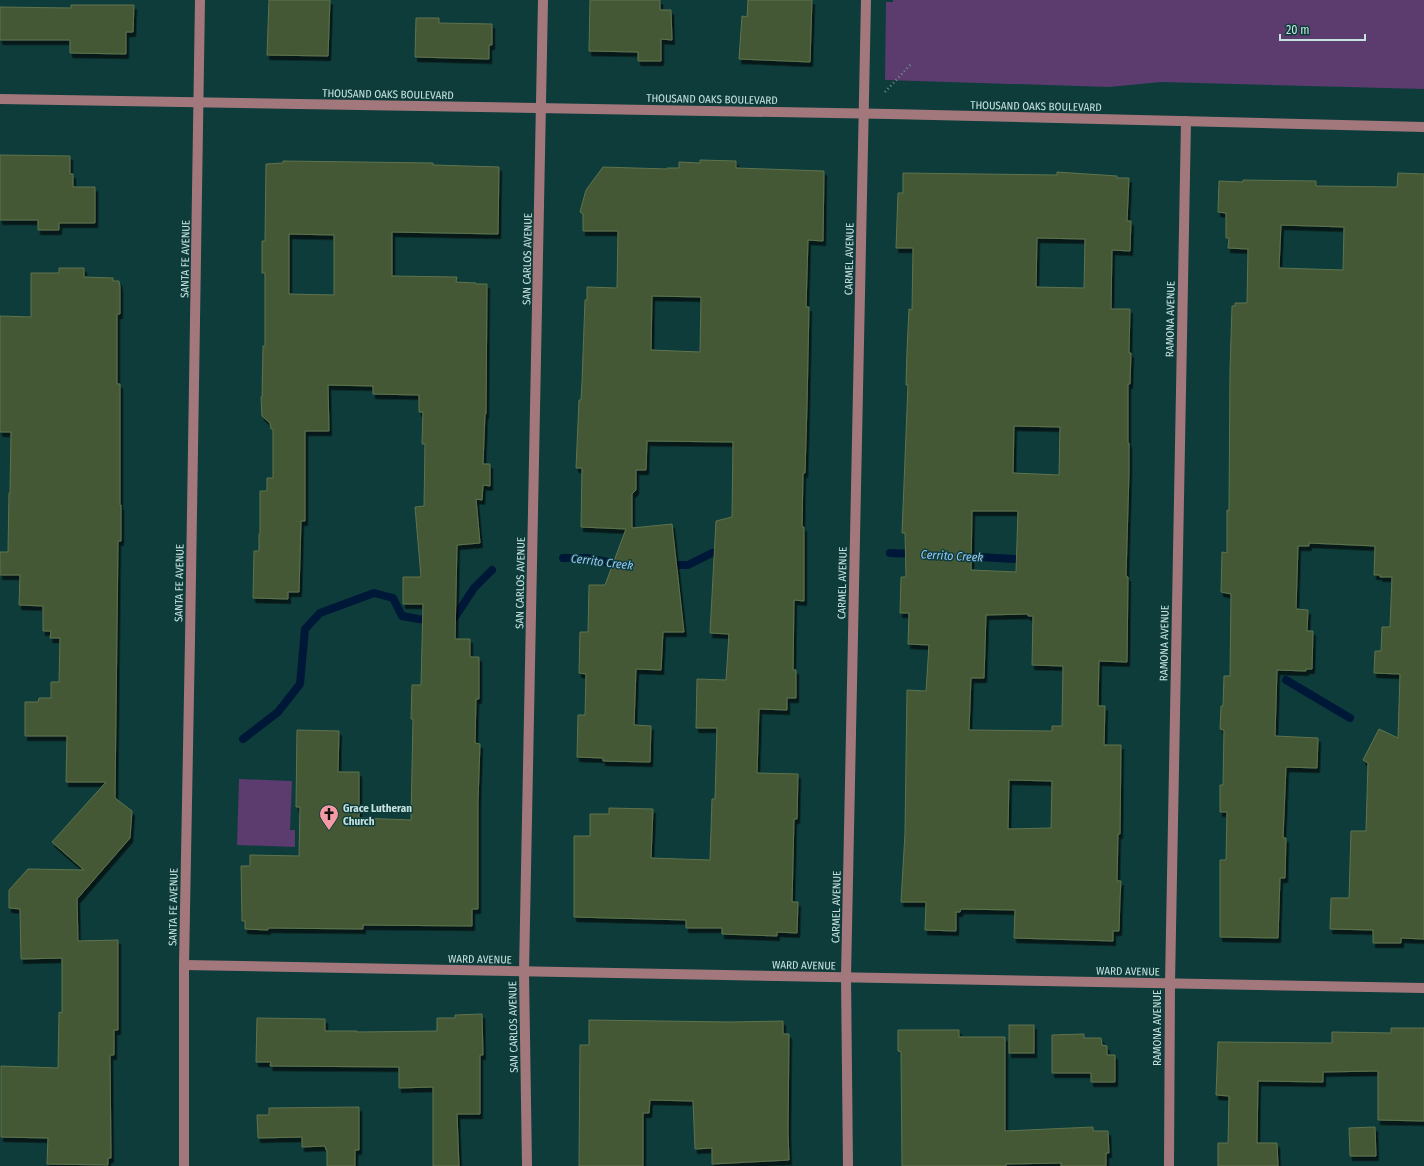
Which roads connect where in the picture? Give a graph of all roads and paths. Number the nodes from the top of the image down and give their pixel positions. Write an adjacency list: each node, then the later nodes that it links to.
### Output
1 (200, 0): 6 (street, SANTA FE AVENUE)
2 (543, 0): 7 (street, SAN CARLOS AVENUE)
3 (866, 0): 8 (street, CARMEL AVENUE)
4 (912, 63): 8 (path)
5 (0, 99): 6 (street, THOUSAND OAKS BOULEVARD)
6 (199, 102): 7 (street, THOUSAND OAKS BOULEVARD); 11 (street, SANTA FE AVENUE)
7 (542, 109): 8 (street, THOUSAND OAKS BOULEVARD); 12 (street, SAN CARLOS AVENUE)
8 (864, 114): 9 (street, THOUSAND OAKS BOULEVARD); 13 (street, CARMEL AVENUE)
9 (1186, 121): 10 (street, THOUSAND OAKS BOULEVARD); 14 (street, RAMONA AVENUE)
10 (1424, 127)
11 (184, 966): 12 (street, WARD AVENUE); 16 (street, SANTA FE AVENUE)
12 (524, 972): 13 (street, WARD AVENUE); 17 (street, SAN CARLOS AVENUE)
13 (846, 977): 14 (street, WARD AVENUE); 18 (street, CARMEL AVENUE)
14 (1170, 984): 15 (street, WARD AVENUE); 19 (street, RAMONA AVENUE)
15 (1424, 988)
16 (184, 1166)
17 (527, 1166)
18 (848, 1166)
19 (1169, 1166)

